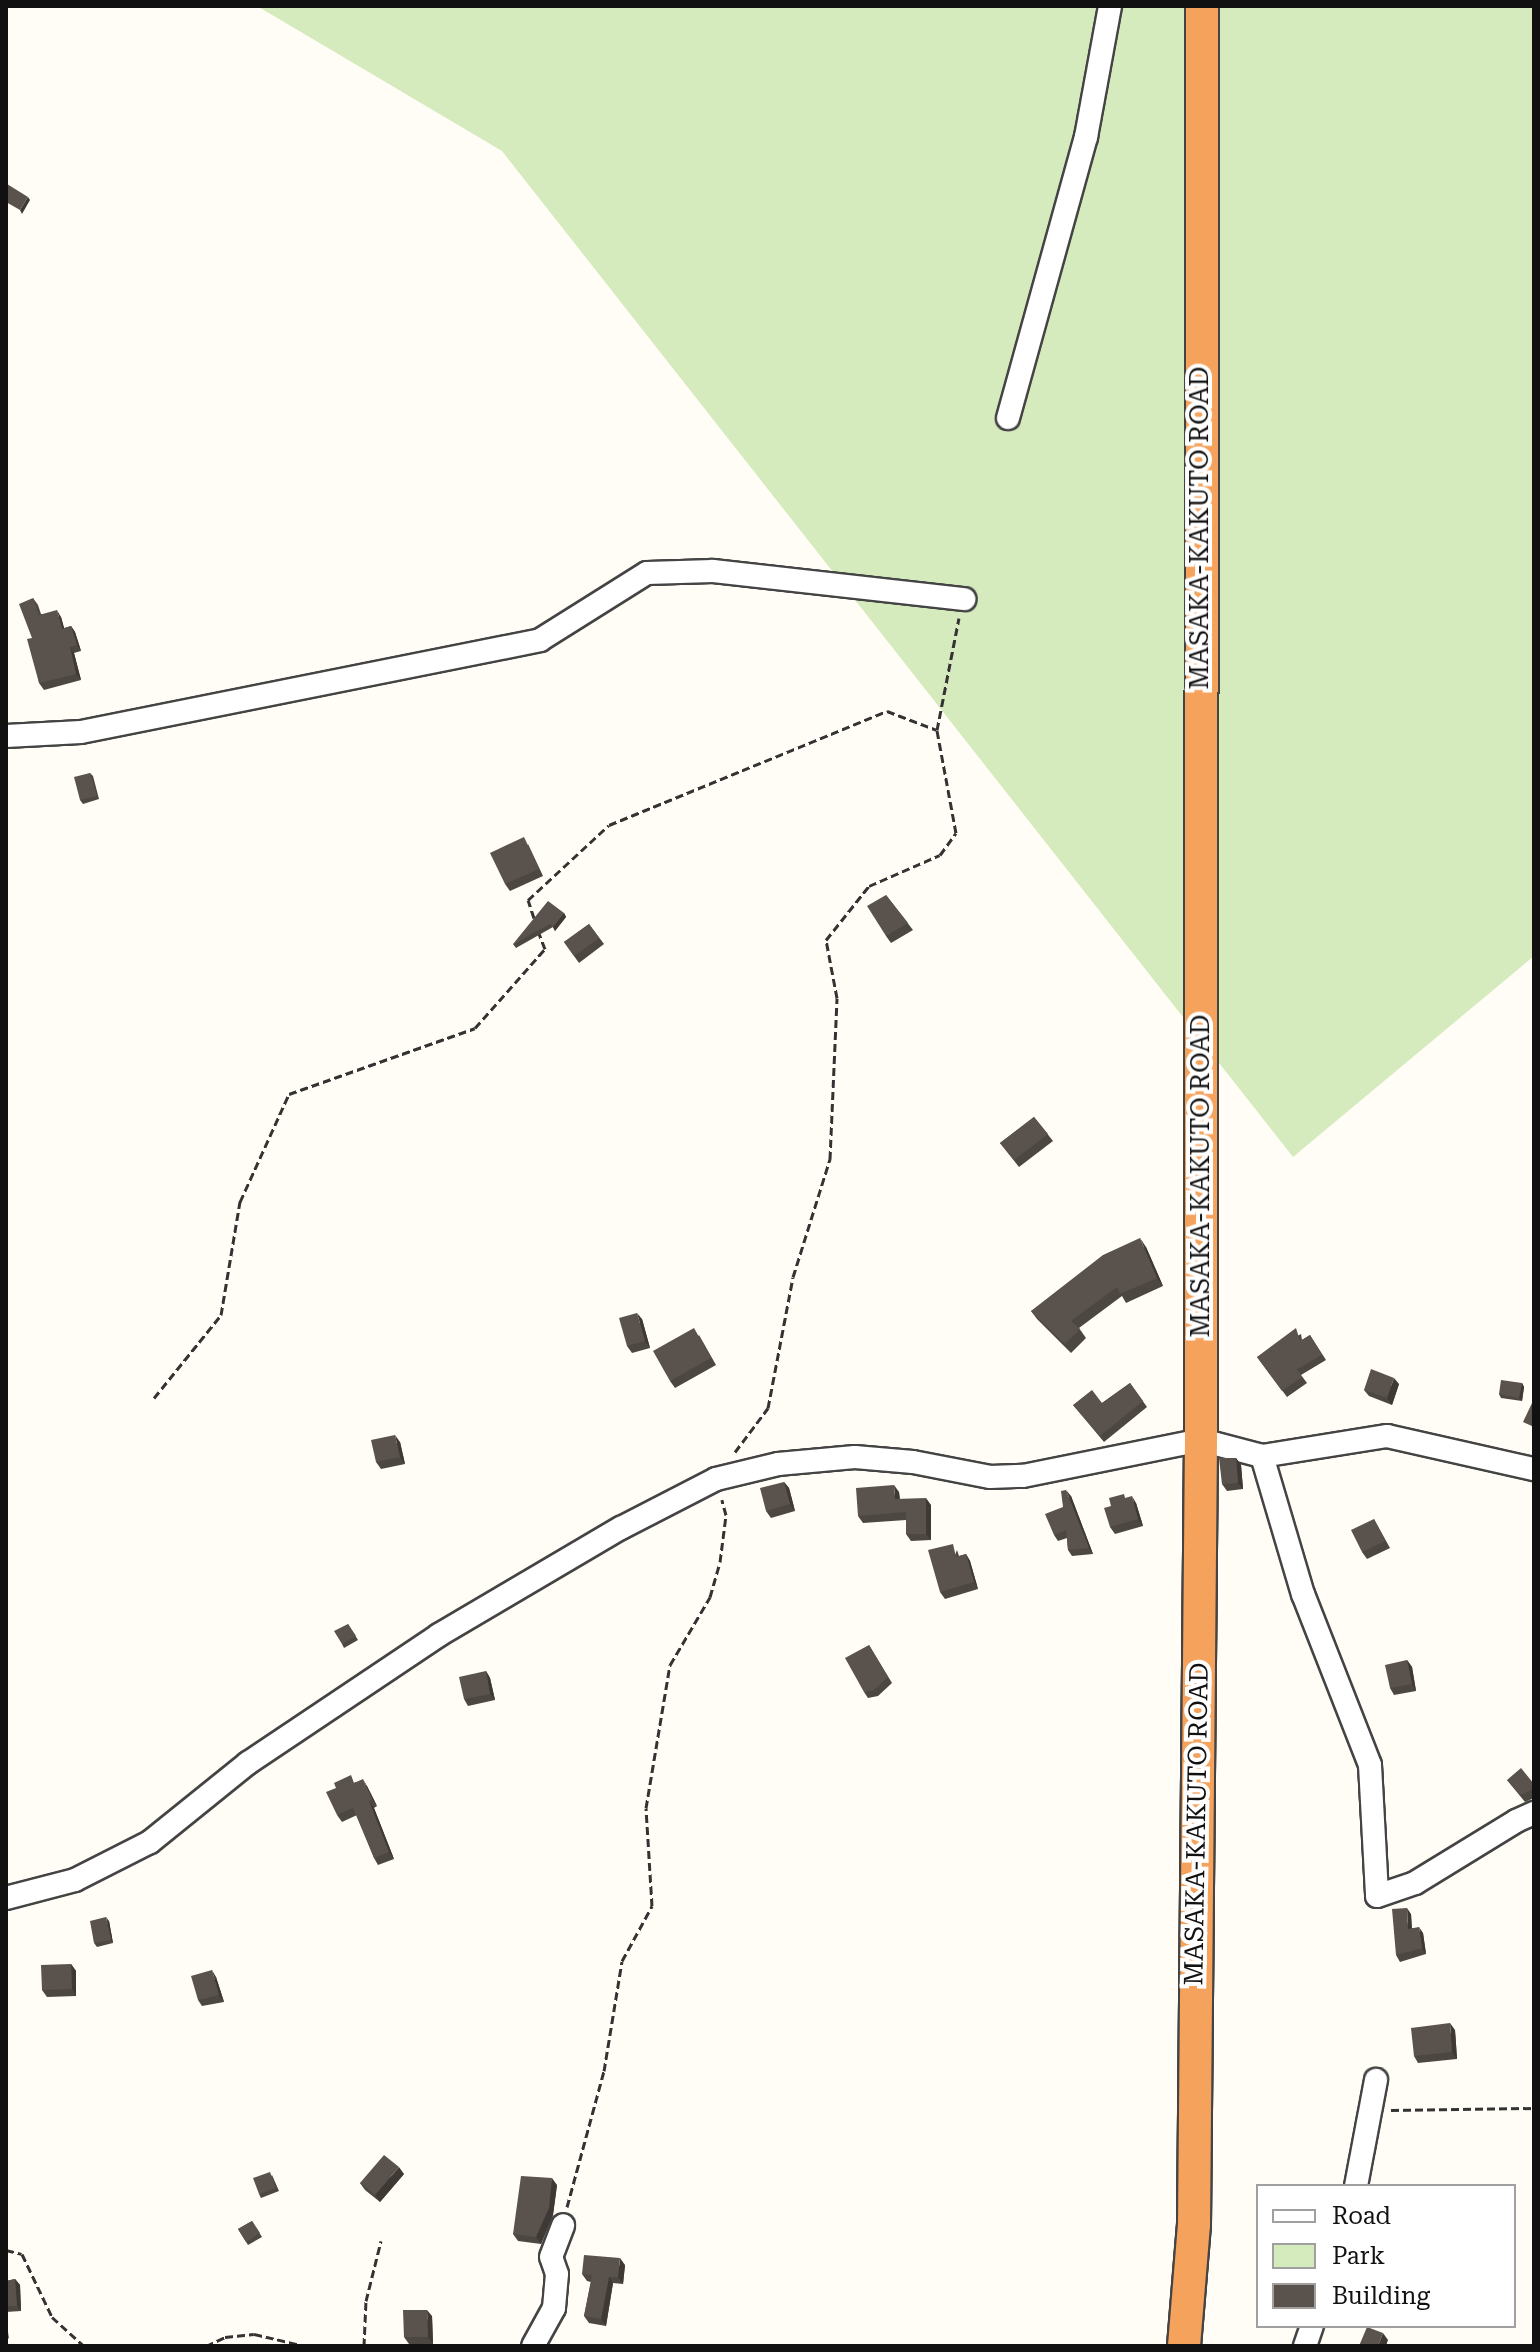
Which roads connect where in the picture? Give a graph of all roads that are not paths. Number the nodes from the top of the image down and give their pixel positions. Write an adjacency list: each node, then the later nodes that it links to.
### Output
1 (1110, 6): 3 (street)
2 (1202, 6): 6 (highway, MASAKA-KAKUTO ROAD)
3 (1008, 418)
4 (964, 599): 5 (street)
5 (6, 736)
6 (1201, 1440): 7 (street); 10 (street); 15 (highway, MASAKA-KAKUTO ROAD)
7 (1262, 1456): 8 (street); 9 (street)
8 (1534, 1469)
9 (1534, 1813)
10 (6, 1898)
11 (1376, 2080): 12 (street)
12 (1356, 2184)
13 (563, 2225): 14 (street)
14 (533, 2346)
15 (1184, 2346)

